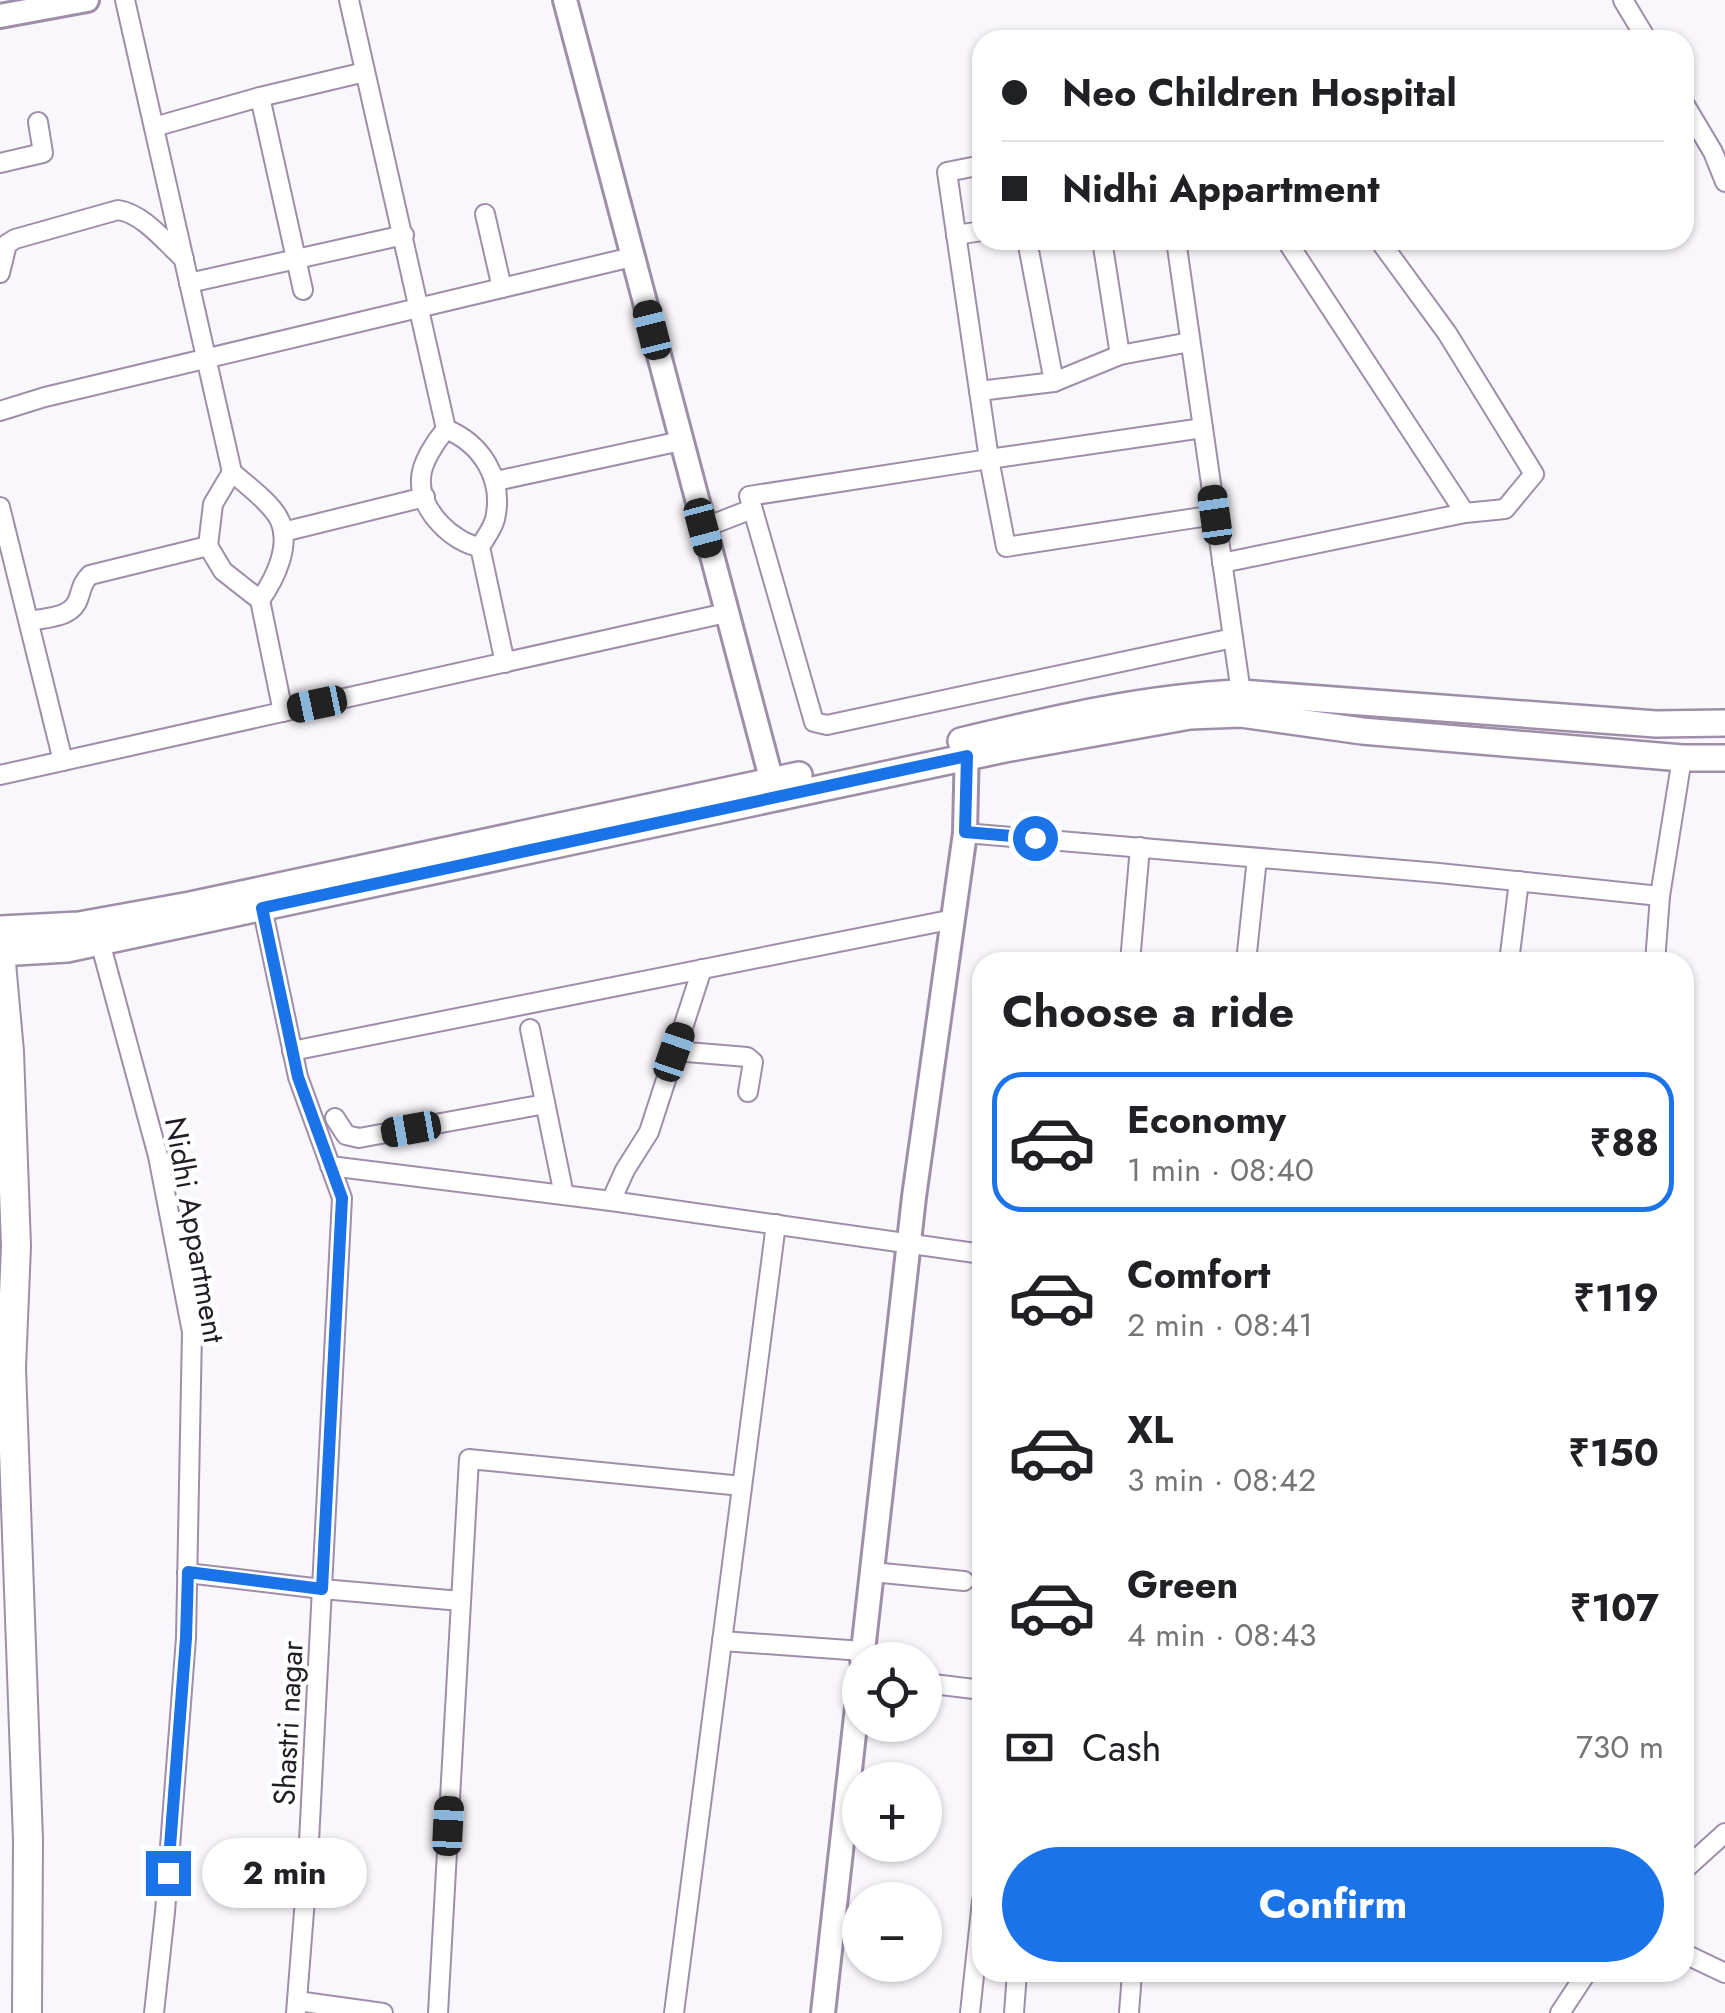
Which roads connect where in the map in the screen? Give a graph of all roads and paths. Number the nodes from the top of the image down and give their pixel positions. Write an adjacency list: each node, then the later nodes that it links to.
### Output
1 (88, 0): 6 (street)
2 (125, 0): 13 (street)
3 (350, 0): 9 (street)
4 (565, 0): 26 (street)
5 (1623, 0): 8 (street)
6 (55, 3): 7 (street)
7 (0, 16)
8 (1640, 30)
9 (365, 72): 10 (street); 19 (street)
10 (260, 97): 13 (street); 28 (street)
11 (1694, 120): 16 (street)
12 (38, 122): 14 (street)
13 (154, 126): 27 (street)
14 (0, 163)
15 (972, 167): 20 (street)
16 (1725, 182)
17 (485, 214): 31 (street)
18 (972, 233): 20 (street)
19 (404, 235): 28 (street); 33 (street)
20 (956, 236): 38 (street)
21 (1029, 250): 37 (street)
22 (1104, 250): 35 (street)
23 (1177, 250): 34 (street)
24 (1293, 250): 49 (street)
25 (1386, 250): 49 (street)
26 (632, 257): 31 (street); 42 (street)
27 (184, 260): 29 (street); 30 (street)
28 (298, 261): 30 (street); 32 (street)
29 (0, 273)
30 (190, 283): 36 (street)
31 (502, 288): 33 (street)
32 (303, 290)
33 (418, 308): 36 (street); 41 (street)
34 (1190, 342): 35 (street); 40 (street)
35 (1120, 354): 37 (street)
36 (208, 358): 39 (street); 44 (street)
37 (1054, 382): 38 (street)
38 (980, 391): 43 (street)
39 (0, 411)
40 (1203, 428): 43 (street); 50 (street)
41 (446, 430): 45 (street); 46 (street)
42 (680, 440): 45 (street); 51 (street)
43 (990, 460): 48 (street); 50 (street)
44 (232, 472): 52 (street); 53 (street)
45 (496, 482): 54 (street)
46 (426, 497): 52 (street); 54 (street)
47 (0, 507): 58 (street)
48 (752, 510): 51 (street); 59 (street)
49 (1465, 514): 55 (street)
50 (1215, 515): 55 (street)
51 (703, 528): 57 (street)
52 (283, 532): 56 (street)
53 (208, 546): 56 (street); 58 (street)
54 (480, 547): 60 (street)
55 (1222, 563): 59 (street)
56 (260, 600): 62 (street)
57 (726, 613): 60 (street); 69 (street)
58 (30, 621): 67 (street)
59 (1232, 638): 61 (street)
60 (505, 662): 62 (street)
61 (1240, 693): 63 (main road); 64 (main road)
62 (284, 712): 67 (street)
63 (1725, 724)
64 (967, 748): 65 (main road); 69 (main road); 70 (street)
65 (1682, 758): 66 (main road); 74 (street)
66 (1725, 758)
67 (63, 761): 68 (street)
68 (0, 775)
69 (773, 789): 75 (main road); 77 (main road)
70 (965, 832): 71 (street); 76 (street)
71 (1140, 847): 72 (street); 80 (street)
72 (1258, 858): 73 (street); 81 (street)
73 (1519, 881): 74 (street); 82 (street)
74 (1660, 896): 83 (street)
75 (262, 908): 78 (main road); 86 (street, Shastri nagar)
76 (954, 918): 84 (street); 95 (street)
77 (0, 930)
78 (100, 942): 79 (main road); 98 (street, Nidhi Appartment)
79 (0, 952): 118 (main road)
80 (1131, 952)
81 (1247, 952)
82 (1509, 952)
83 (1656, 952)
84 (702, 969): 86 (street); 87 (street)
85 (530, 1029): 89 (street)
86 (292, 1051): 91 (street, Shastri nagar)
87 (674, 1052): 88 (street); 93 (street)
88 (748, 1092)
89 (546, 1104): 90 (street); 92 (street)
90 (335, 1118)
91 (330, 1166): 92 (street); 101 (street, Shastri nagar)
92 (564, 1194): 93 (street)
93 (611, 1201): 94 (street)
94 (776, 1224): 95 (street); 97 (street)
95 (909, 1242): 96 (street); 99 (street)
96 (972, 1252)
97 (742, 1486): 102 (street); 103 (street)
98 (188, 1572): 101 (street); 119 (street, Nidhi Appartment)
99 (872, 1572): 100 (street); 104 (street)
100 (964, 1581)
101 (322, 1589): 102 (street); 117 (street, Shastri nagar)
102 (461, 1600): 121 (street)
103 (722, 1641): 105 (street); 122 (street)
104 (864, 1642)
105 (842, 1654)
106 (942, 1684): 107 (street)
107 (972, 1689)
108 (853, 1742): 123 (street)
109 (1722, 1841): 110 (street)
110 (1694, 1862)
111 (1694, 1958): 112 (street)
112 (1725, 1973)
113 (975, 1982): 124 (street)
114 (1016, 1982): 125 (street)
115 (1131, 1982): 126 (street)
116 (1580, 1982): 127 (street)
117 (297, 2007): 120 (street)
118 (26, 2013)
119 (154, 2013)
120 (383, 2013)
121 (438, 2013)
122 (674, 2013)
123 (824, 2013)
124 (970, 2013)
125 (1014, 2013)
126 (1129, 2013)
127 (1560, 2013)

